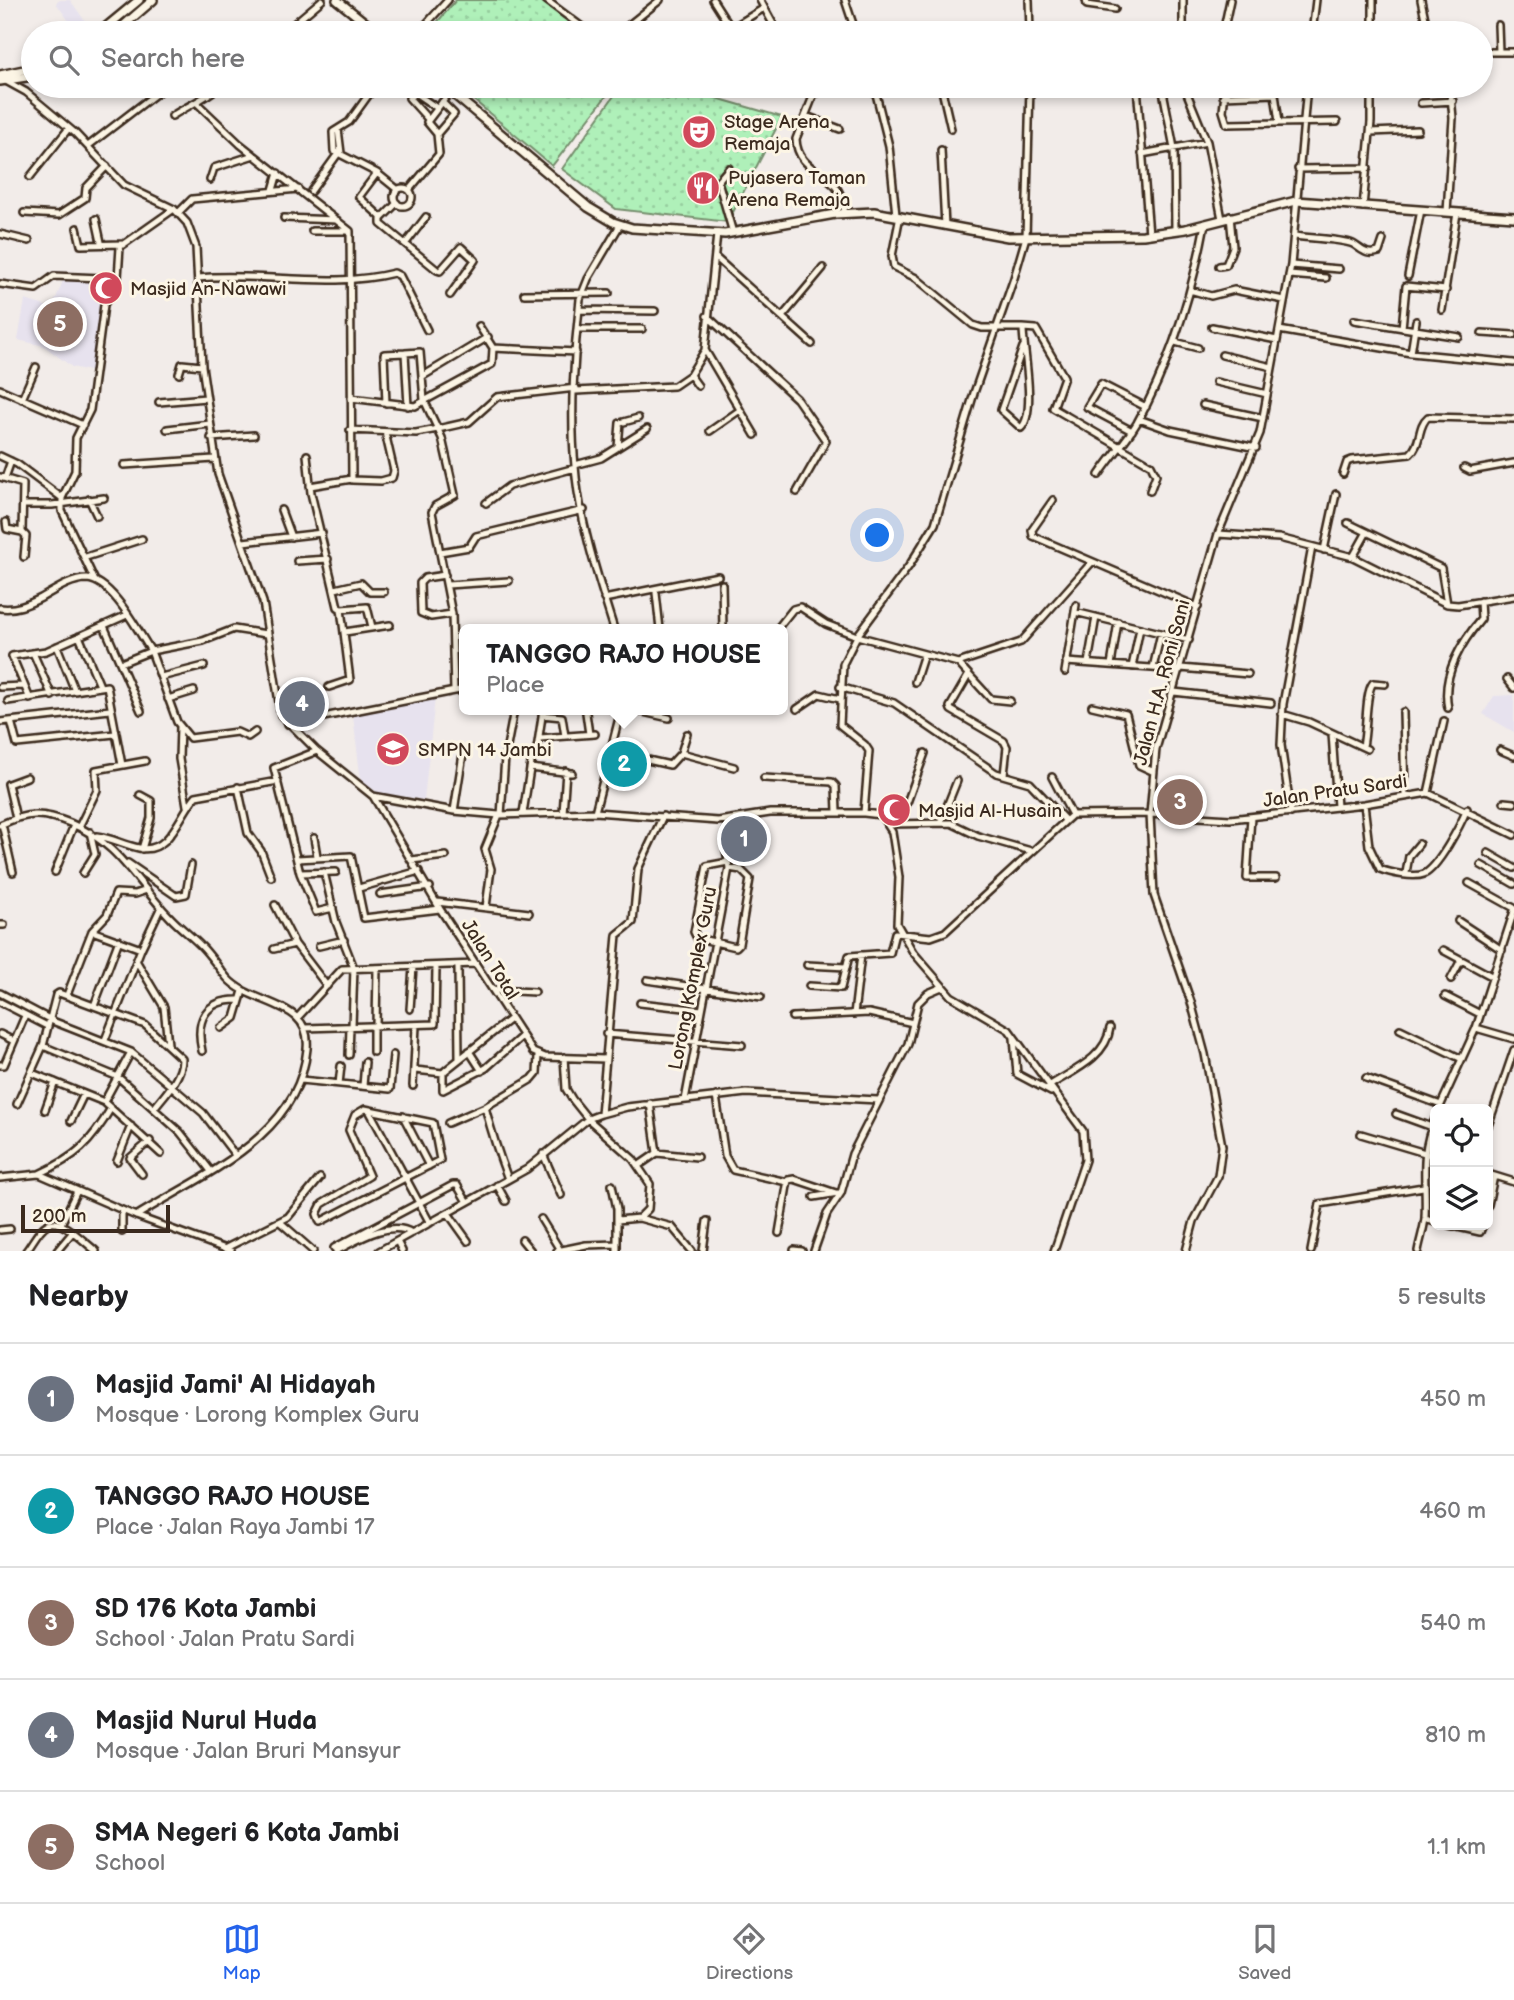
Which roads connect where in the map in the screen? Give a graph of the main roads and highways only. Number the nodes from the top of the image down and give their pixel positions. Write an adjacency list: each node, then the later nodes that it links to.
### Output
1 (139, 0): 4 (main road)
2 (153, 0): 5 (main road)
3 (337, 0): 6 (main road)
4 (114, 21)
5 (129, 21)
6 (363, 21)
7 (21, 72): 9 (main road)
8 (21, 77): 9 (main road)
9 (2, 79)
10 (457, 98): 11 (main road)
11 (1514, 217)

